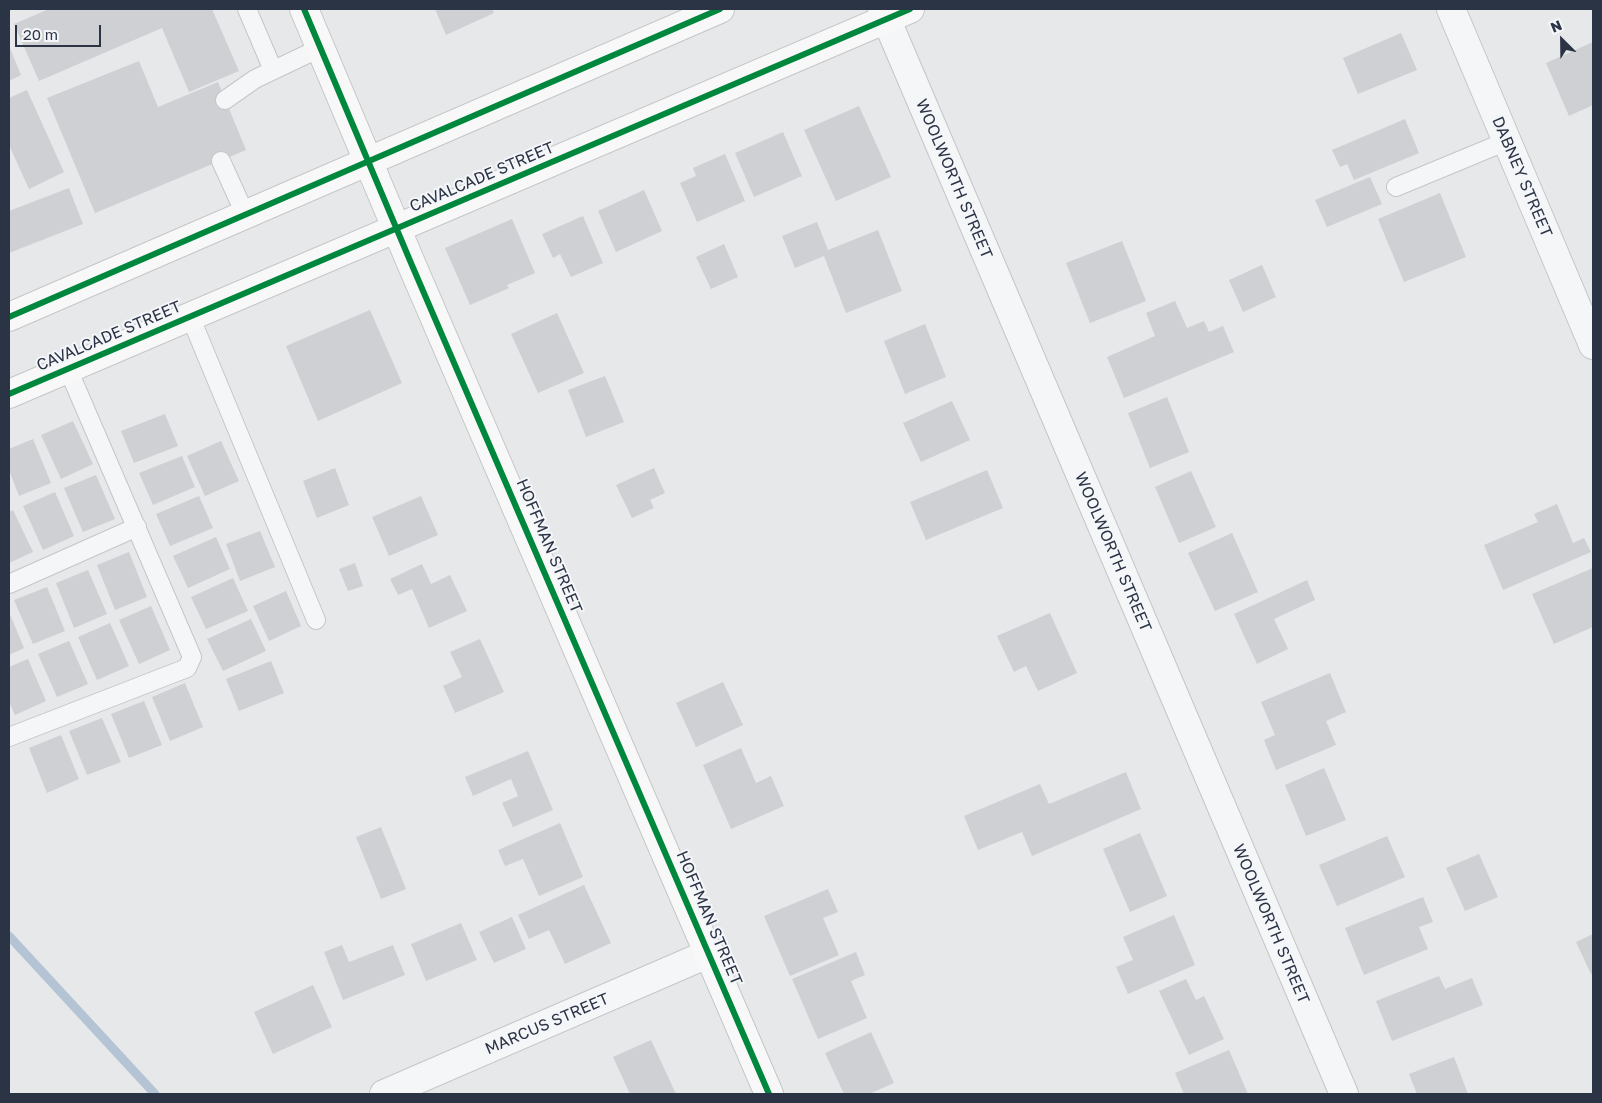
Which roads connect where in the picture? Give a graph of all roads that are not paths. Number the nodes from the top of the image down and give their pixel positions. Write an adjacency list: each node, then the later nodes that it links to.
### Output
1 (247, 9): 7 (lane)
2 (304, 9): 6 (main road, HOFFMAN STREET)
3 (720, 9): 10 (main road)
4 (1450, 9): 9 (street, DABNEY STREET)
5 (893, 12): 14 (main road, CAVALCADE STREET); 27 (street, WOOLWORTH STREET)
6 (320, 48): 7 (lane); 10 (main road, HOFFMAN STREET)
7 (273, 70): 8 (lane)
8 (226, 100)
9 (1506, 141): 12 (lane); 17 (street, DABNEY STREET)
10 (367, 160): 13 (main road); 14 (main road, HOFFMAN STREET)
11 (221, 161): 13 (lane)
12 (1396, 186)
13 (245, 214): 16 (main road)
14 (396, 228): 15 (main road, CAVALCADE STREET); 24 (main road, HOFFMAN STREET)
15 (190, 316): 18 (main road, CAVALCADE STREET); 22 (lane)
16 (9, 317)
17 (1593, 345)
18 (68, 369): 19 (main road, CAVALCADE STREET); 20 (lane)
19 (9, 394)
20 (137, 527): 21 (lane); 23 (lane)
21 (9, 584)
22 (316, 620)
23 (9, 737)
24 (710, 953): 25 (street, MARCUS STREET); 26 (main road, HOFFMAN STREET)
25 (384, 1094)
26 (770, 1094)
27 (1344, 1094)

